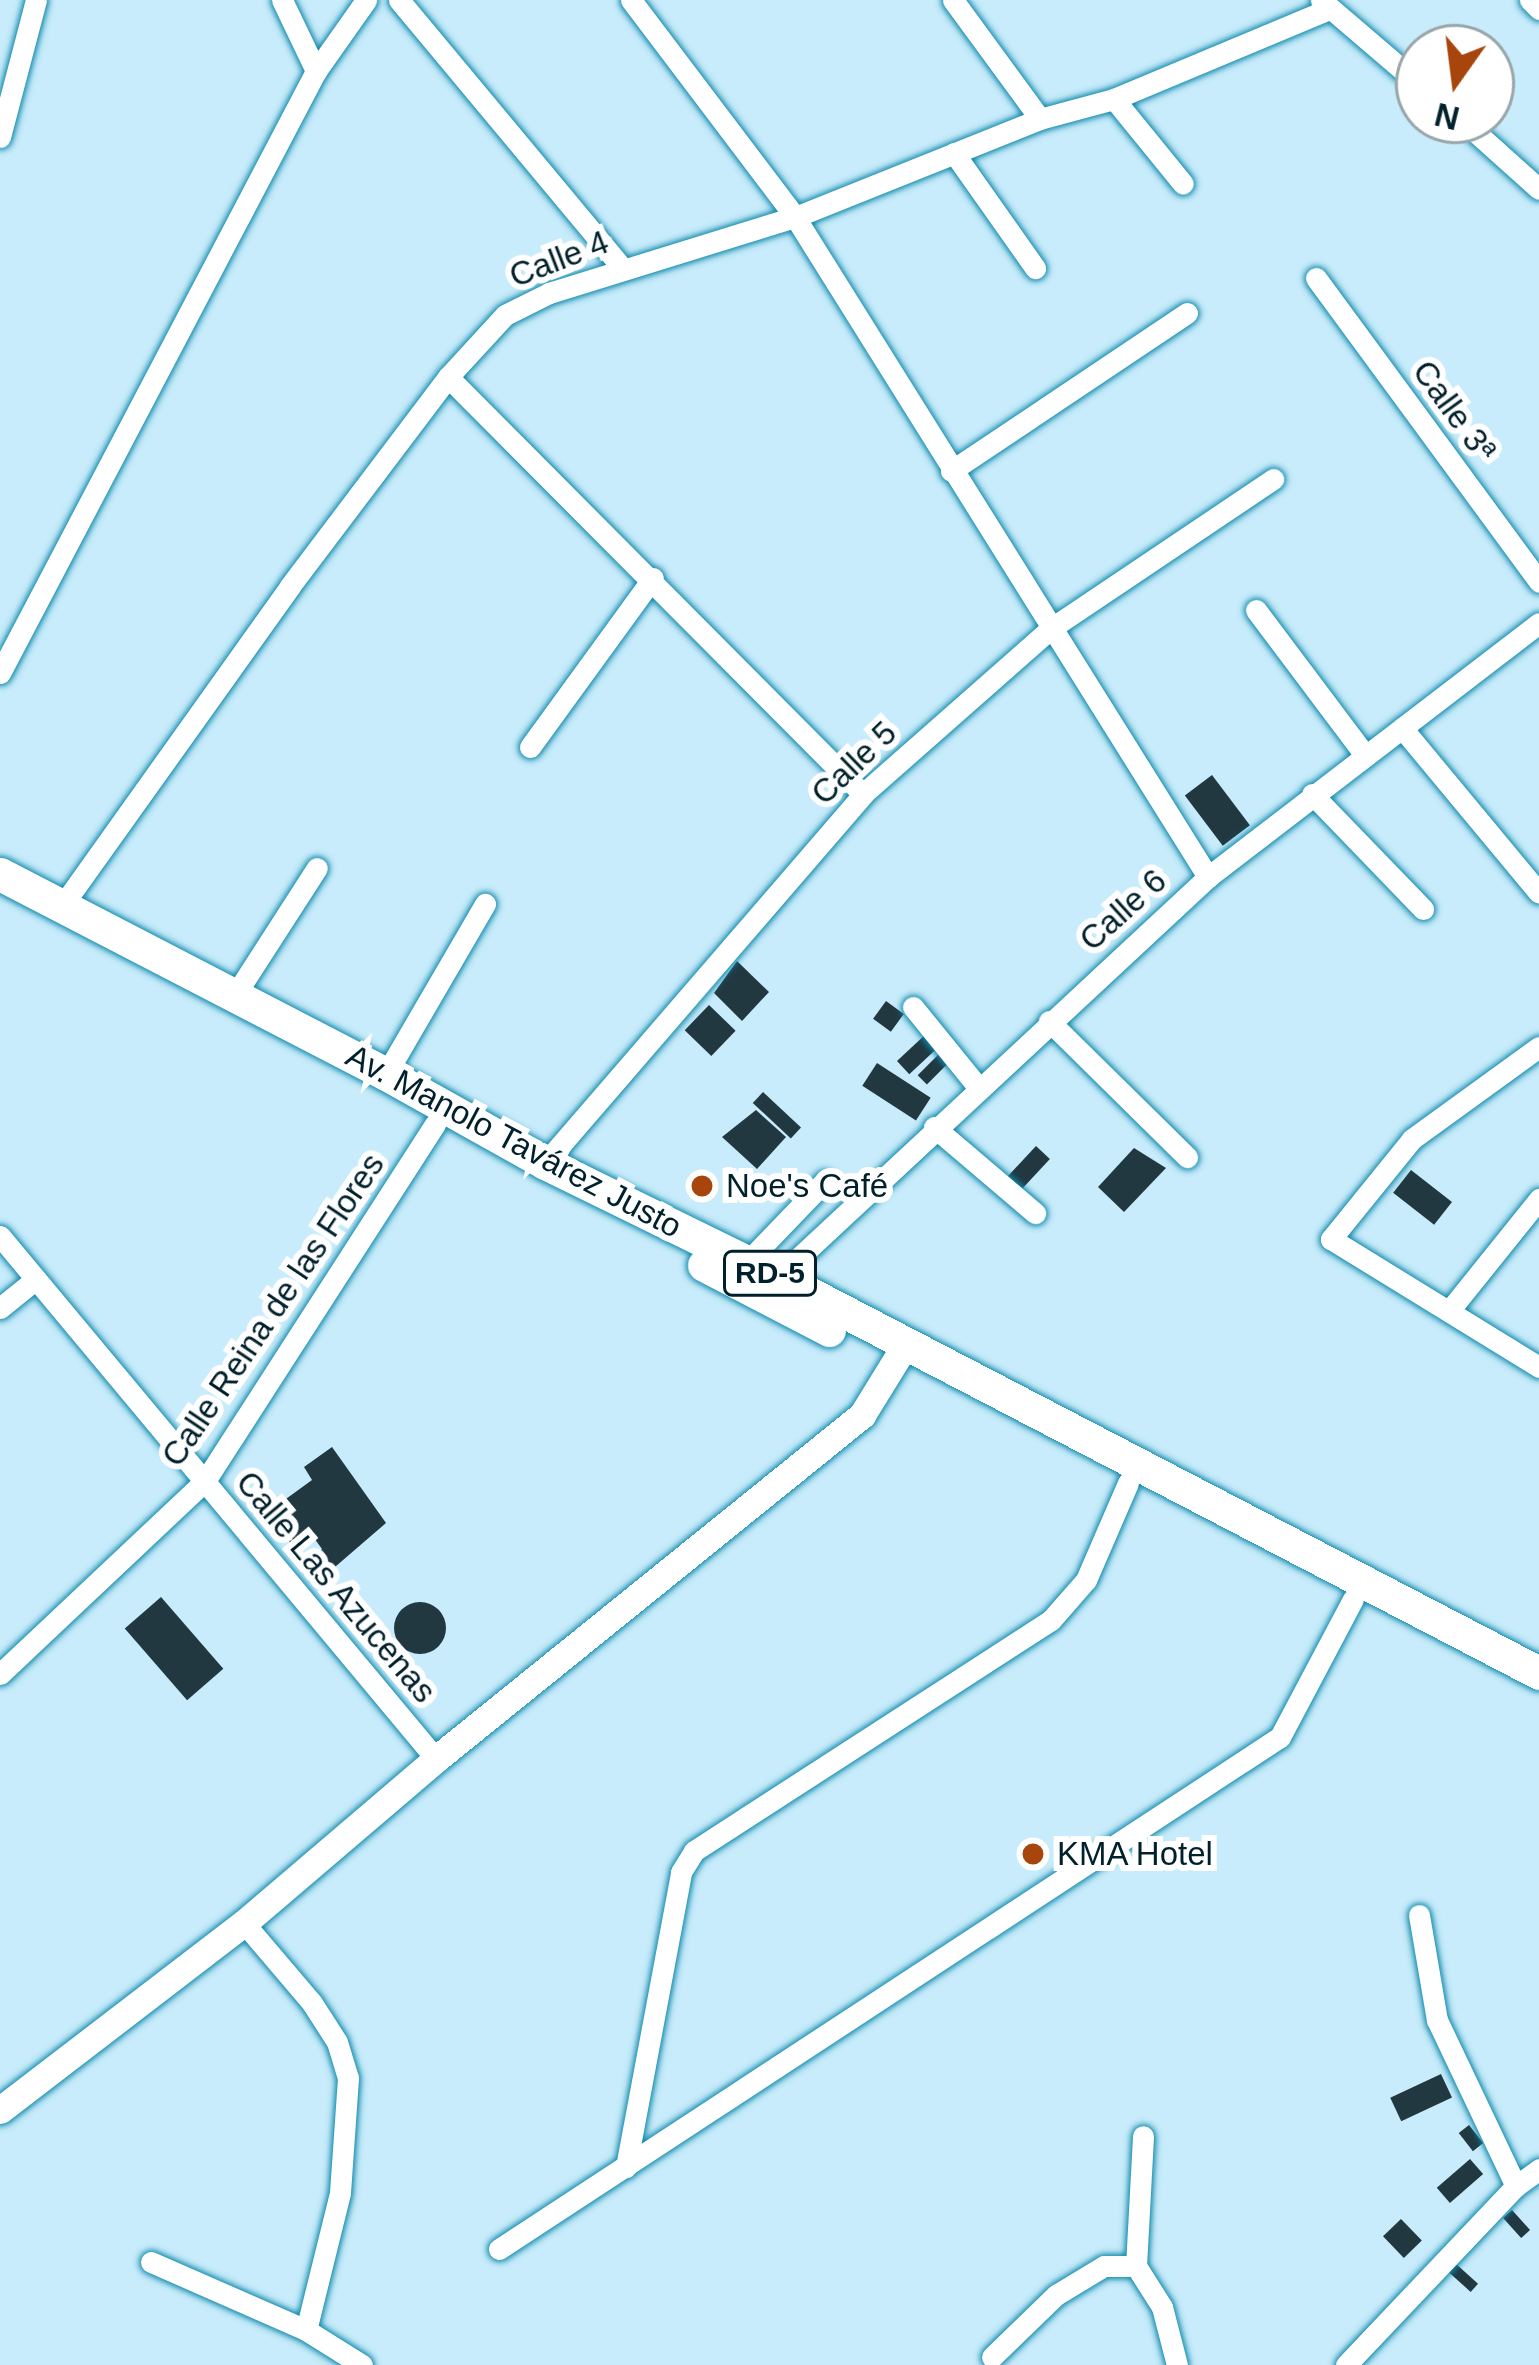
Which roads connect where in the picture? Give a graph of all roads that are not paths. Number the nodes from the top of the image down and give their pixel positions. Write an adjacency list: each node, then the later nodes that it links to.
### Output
1 (36, 0): 14 (street)
2 (282, 0): 11 (street)
3 (365, 0): 11 (street)
4 (399, 0): 20 (street)
5 (631, 0): 19 (street)
6 (953, 0): 13 (street)
7 (1530, 0): 9 (street)
8 (1325, 4): 10 (street); 12 (street, Calle 4)
9 (1539, 9)
10 (1395, 64)
11 (316, 71): 32 (street)
12 (1114, 99): 13 (street, Calle 4); 17 (street)
13 (1040, 119): 16 (street, Calle 4)
14 (0, 137)
15 (1489, 144): 18 (street)
16 (954, 153): 19 (street, Calle 4); 21 (street)
17 (1183, 184)
18 (1539, 189)
19 (795, 217): 20 (street, Calle 4); 25 (street)
20 (622, 268): 24 (street, Calle 4)
21 (1035, 268)
22 (1316, 278): 28 (street, Calle 3ª)
23 (1187, 313): 25 (street)
24 (448, 377): 27 (street); 44 (street, Calle 4)
25 (951, 471): 31 (street)
26 (1273, 479): 31 (street, Calle 5)
27 (652, 578): 34 (street); 36 (street)
28 (1539, 582)
29 (1256, 610): 35 (street)
30 (1539, 623): 33 (street, Calle 6)
31 (1050, 629): 36 (street, Calle 5); 40 (street)
32 (0, 673)
33 (1402, 728): 35 (street, Calle 6); 41 (street)
34 (530, 747)
35 (1366, 755): 37 (street, Calle 6)
36 (863, 794): 55 (street, Calle 5)
37 (1312, 794): 40 (street, Calle 6); 45 (street)
38 (317, 868): 46 (street)
39 (0, 874): 44 (main road, Av. Manolo Tavárez Justo / RD-5)
40 (1208, 877): 48 (street, Calle 6)
41 (1539, 893)
42 (0, 899): 52 (main road, Av. Manolo Tavárez Justo / RD-5)
43 (485, 904): 50 (street)
44 (62, 906): 46 (main road, Av. Manolo Tavárez Justo / RD-5)
45 (1423, 909)
46 (235, 995): 50 (main road, Av. Manolo Tavárez Justo / RD-5)
47 (913, 1007): 51 (street)
48 (1049, 1022): 51 (street, Calle 6); 54 (street)
49 (1539, 1047): 64 (street)
50 (386, 1074): 55 (main road, Av. Manolo Tavárez Justo / RD-5)
51 (978, 1087): 53 (street, Calle 6)
52 (435, 1124): 65 (main road, Av. Manolo Tavárez Justo / RD-5); 67 (street, Calle Reina de las Flores)
53 (934, 1127): 58 (street); 61 (street, Calle 6)
54 (1187, 1156)
55 (545, 1163): 60 (main road, Av. Manolo Tavárez Justo / RD-5)
56 (825, 1181): 60 (street)
57 (1539, 1199): 64 (street)
58 (1035, 1213)
59 (0, 1236): 62 (street, Calle Las Azucenas)
60 (747, 1262): 61 (main road, Av. Manolo Tavárez Justo / RD-5)
61 (778, 1277): 65 (main road, Av. Manolo Tavárez Justo / RD-5)
62 (36, 1279): 63 (street); 67 (street, Calle Las Azucenas)
63 (0, 1308)
64 (1449, 1311): 66 (street)
65 (899, 1356): 68 (main road, Av. Manolo Tavárez Justo / RD-5); 70 (main road, Av. Manolo Tavárez Justo / RD-5); 73 (street)
66 (1539, 1367)
67 (205, 1481): 71 (street, Calle Reina de las Flores); 73 (street, Calle Las Azucenas)
68 (1128, 1483): 69 (main road, Av. Manolo Tavárez Justo / RD-5); 78 (street)
69 (1353, 1598): 72 (main road, Av. Manolo Tavárez Justo / RD-5); 78 (street)
70 (1539, 1673)
71 (0, 1674)
72 (1539, 1695)
73 (436, 1759): 75 (street)
74 (1419, 1915): 80 (street)
75 (244, 1923): 76 (street); 84 (street)
76 (0, 2110)
77 (1143, 2136): 83 (street)
78 (626, 2167): 81 (street)
79 (1539, 2169): 80 (street)
80 (1516, 2186): 88 (street)
81 (499, 2249)
82 (151, 2263): 84 (street)
83 (1136, 2266): 85 (street); 87 (street)
84 (306, 2330): 86 (street)
85 (992, 2357)
86 (362, 2365)
87 (1177, 2365)
88 (1346, 2365)

